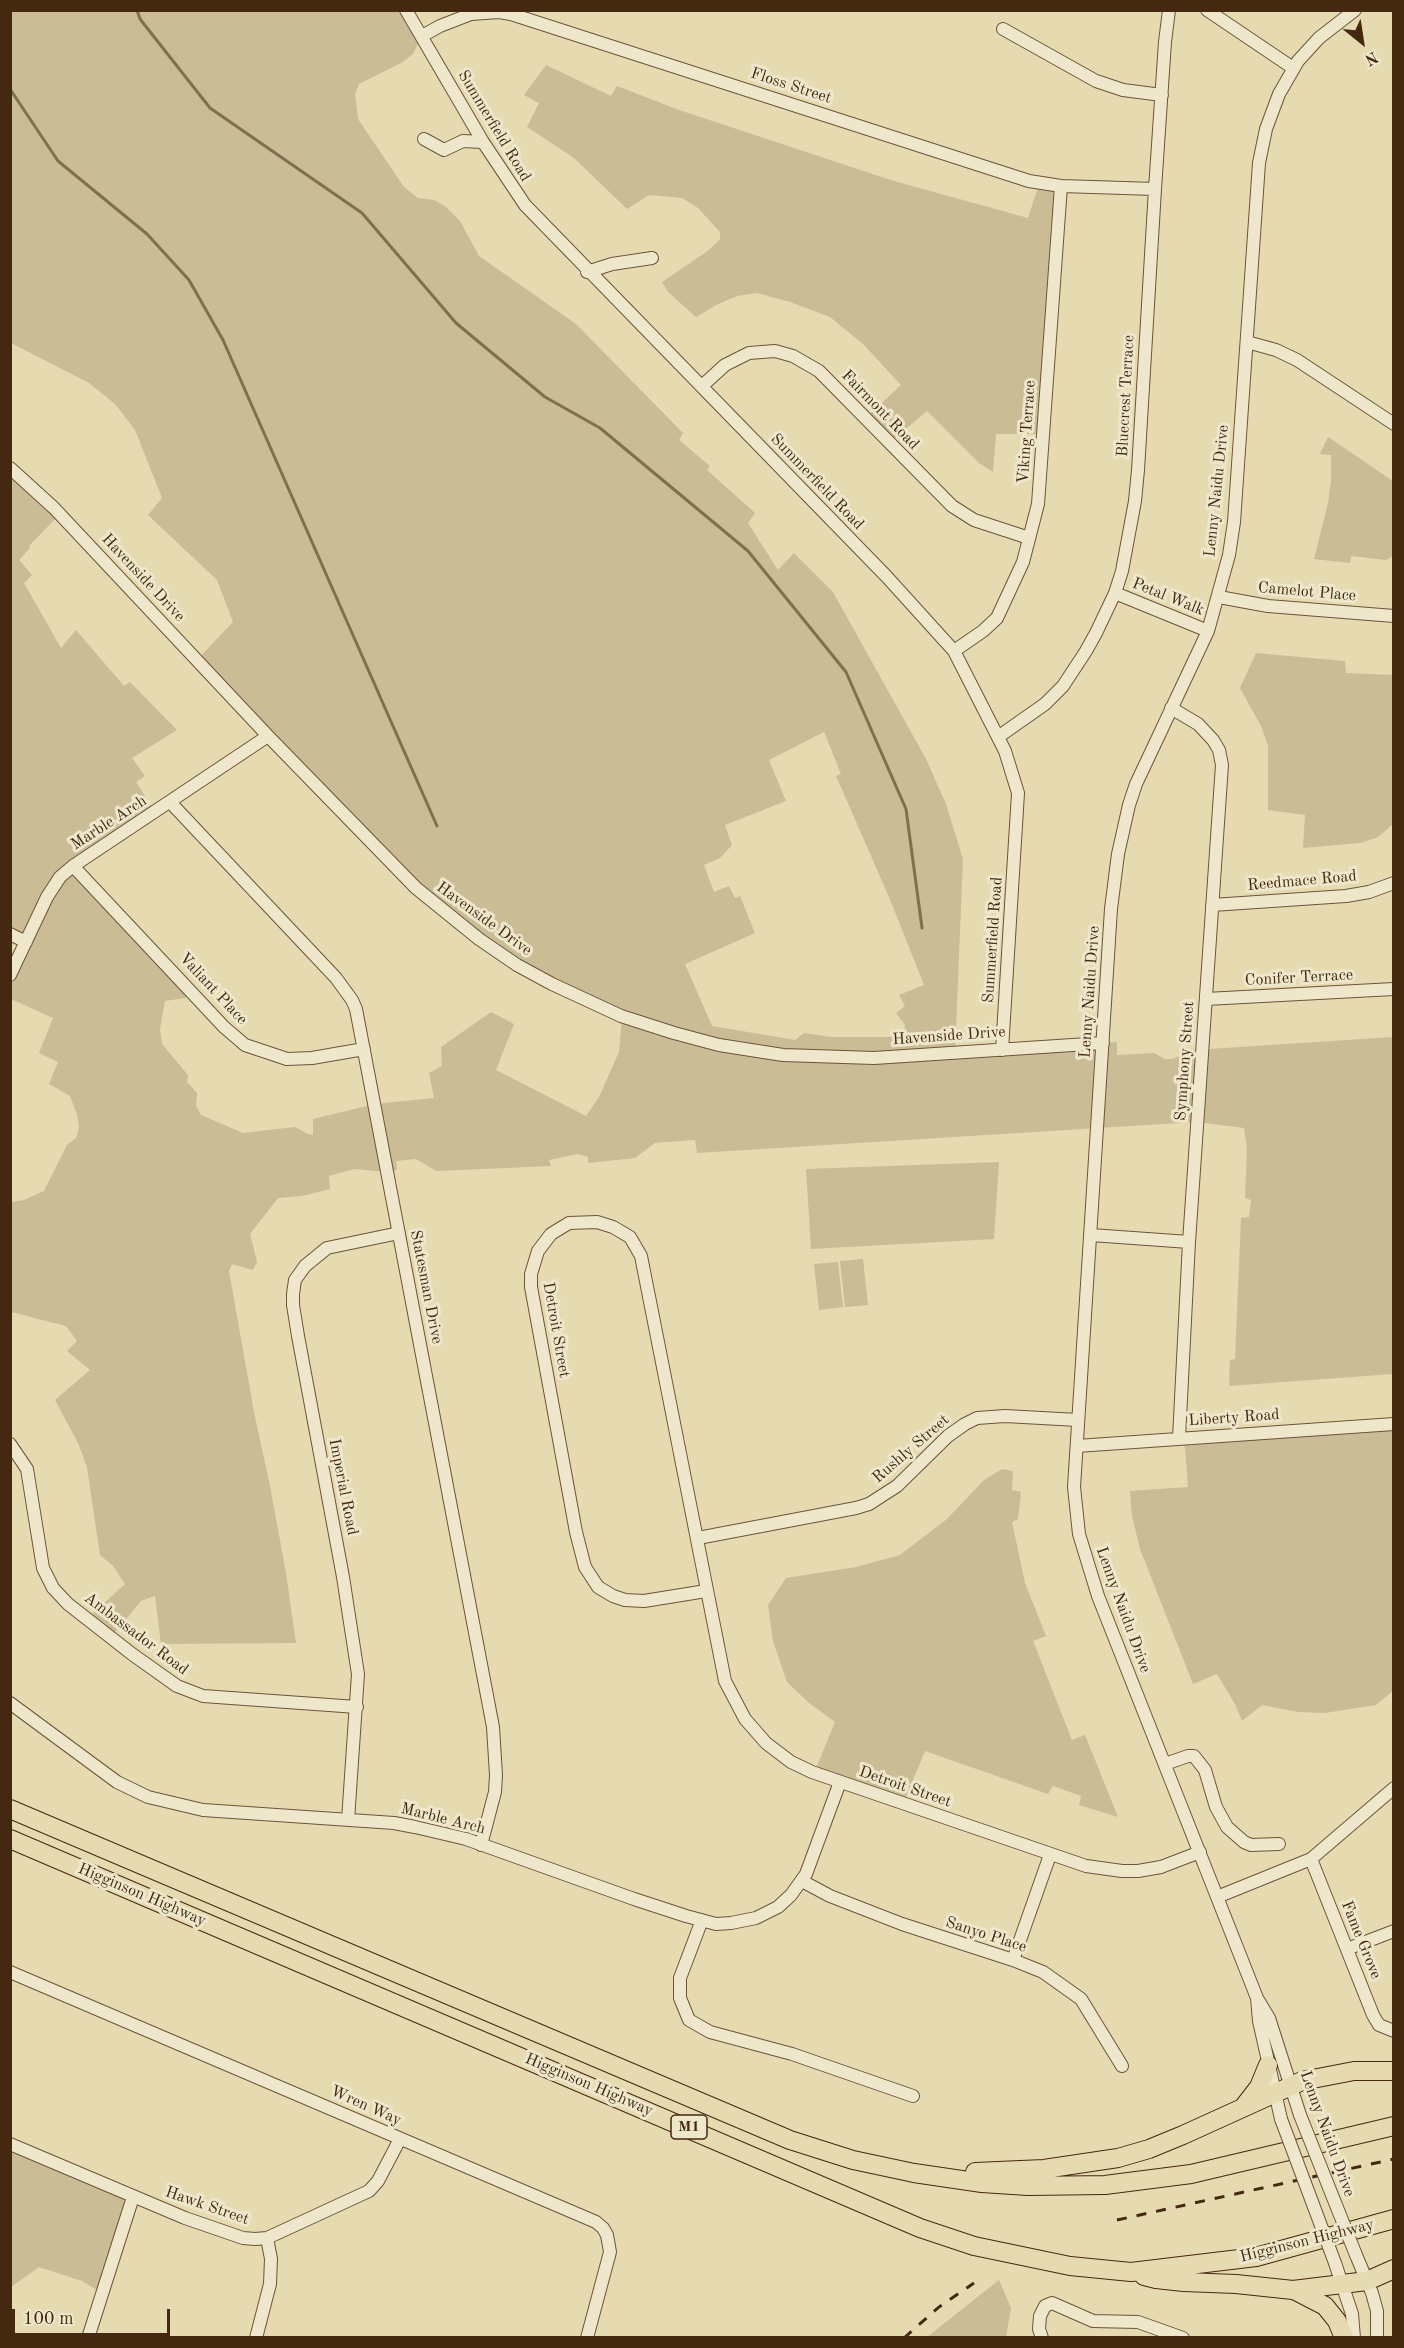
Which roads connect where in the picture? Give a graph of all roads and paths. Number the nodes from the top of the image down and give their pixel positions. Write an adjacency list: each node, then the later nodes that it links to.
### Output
1 (406, 10): 6 (street, Summerfield Road)
2 (1169, 10): 8 (street, Bluecrest Terrace)
3 (1207, 10): 7 (street)
4 (1355, 10): 7 (street, Lenny Naidu Drive)
5 (1003, 29): 8 (street)
6 (422, 36): 10 (street, Summerfield Road); 11 (street, Floss Street)
7 (1293, 68): 15 (street, Lenny Naidu Drive)
8 (1162, 95): 12 (street, Bluecrest Terrace)
9 (424, 139): 10 (street)
10 (483, 142): 14 (street, Summerfield Road)
11 (1061, 186): 12 (street, Floss Street); 19 (street, Viking Terrace)
12 (1155, 189): 20 (street, Bluecrest Terrace)
13 (652, 258): 14 (street)
14 (587, 272): 16 (street, Summerfield Road)
15 (1247, 342): 17 (street); 21 (street, Lenny Naidu Drive)
16 (702, 386): 19 (street, Fairmont Road); 24 (street, Summerfield Road)
17 (1394, 424)
18 (10, 468): 26 (street, Havenside Drive)
19 (1029, 538): 24 (street, Viking Terrace)
20 (1115, 593): 23 (street, Petal Walk); 27 (street, Bluecrest Terrace)
21 (1219, 597): 22 (street, Camelot Place); 23 (street, Lenny Naidu Drive)
22 (1394, 616)
23 (1208, 631): 25 (street, Lenny Naidu Drive)
24 (954, 651): 27 (street, Summerfield Road)
25 (1171, 708): 31 (street, Symphony Street); 37 (street, Lenny Naidu Drive)
26 (268, 736): 28 (street, Marble Arch); 39 (street, Havenside Drive)
27 (998, 737): 39 (street, Summerfield Road)
28 (170, 802): 29 (street, Marble Arch); 38 (street, Statesman Drive)
29 (73, 866): 33 (street, Marble Arch); 38 (street, Valiant Place)
30 (1394, 883): 31 (street, Reedmace Road)
31 (1212, 905): 36 (street, Symphony Street)
32 (10, 934): 33 (street)
33 (26, 942): 34 (street, Marble Arch)
34 (10, 975)
35 (1394, 989): 36 (street, Conifer Terrace)
36 (1206, 999): 42 (street, Symphony Street)
37 (1103, 1043): 39 (street, Havenside Drive); 41 (street, Lenny Naidu Drive)
38 (364, 1049): 40 (street, Statesman Drive)
39 (1002, 1050)
40 (399, 1233): 51 (street, Imperial Road); 59 (street, Statesman Drive)
41 (1091, 1235): 42 (street); 43 (street, Lenny Naidu Drive)
42 (1190, 1242): 45 (street, Symphony Street)
43 (1078, 1420): 47 (street, Lenny Naidu Drive); 48 (street, Rushly Street)
44 (1394, 1424): 45 (street, Liberty Road)
45 (1179, 1438): 47 (street, Liberty Road)
46 (10, 1444): 51 (street, Ambassador Road)
47 (1077, 1446): 52 (street, Lenny Naidu Drive)
48 (698, 1538): 49 (street, Detroit Street); 49 (street, Detroit Street)
49 (706, 1591): 53 (street, Detroit Street)
50 (10, 1703): 56 (street, Marble Arch)
51 (357, 1707): 56 (street, Imperial Road)
52 (1165, 1764): 58 (street); 60 (street, Lenny Naidu Drive)
53 (840, 1782): 61 (street, Detroit Street); 63 (street, Marble Arch)
54 (1394, 1788): 62 (street)
55 (10, 1809): 81 (highway, Higginson Highway / M1)
56 (348, 1820): 59 (street, Marble Arch)
57 (10, 1839): 86 (highway, Higginson Highway / M1)
58 (1279, 1844)
59 (482, 1845): 65 (street, Marble Arch)
60 (1200, 1852): 61 (street, Detroit Street); 64 (street, Lenny Naidu Drive)
61 (1050, 1855): 68 (street)
62 (1311, 1859): 64 (street); 67 (street, Fame Grove)
63 (802, 1881): 65 (street, Marble Arch); 68 (street, Sanyo Place)
64 (1217, 1897): 70 (street, Lenny Naidu Drive)
65 (702, 1920): 76 (street)
66 (1394, 1931): 67 (street)
67 (1347, 1949): 71 (street, Fame Grove)
68 (1013, 1960): 73 (street, Sanyo Place)
69 (10, 1972): 79 (street, Wren Way)
70 (1257, 1998): 72 (street, Lenny Naidu Drive); 75 (street, Lenny Naidu Drive)
71 (1390, 2031)
72 (1268, 2065): 75 (street, Lenny Naidu Drive); 77 (highway)
73 (1122, 2066)
74 (1394, 2071): 75 (highway)
75 (1282, 2090): 77 (highway); 87 (street, Lenny Naidu Drive, bridge); 88 (street, Lenny Naidu Drive, bridge)
76 (913, 2096)
77 (1242, 2108): 81 (highway)
78 (1394, 2126): 81 (highway, Higginson Highway / M1)
79 (400, 2139): 84 (street, Hawk Street); 92 (street, Wren Way)
80 (10, 2144): 82 (street, Hawk Street)
81 (914, 2173)
82 (133, 2197): 84 (street, Hawk Street); 90 (street)
83 (1394, 2219): 86 (highway, Higginson Highway / M1)
84 (267, 2238): 91 (street)
85 (1394, 2269): 87 (highway)
86 (1131, 2272): 89 (highway)
87 (1367, 2281): 88 (highway); 97 (street, Lenny Naidu Drive)
88 (1343, 2286): 89 (highway); 96 (street, Lenny Naidu Drive)
89 (1293, 2290): 95 (highway)
90 (88, 2337)
91 (256, 2337)
92 (587, 2337)
93 (1042, 2337): 94 (street)
94 (1183, 2337)
95 (1344, 2337)
96 (1354, 2337)
97 (1377, 2337)

